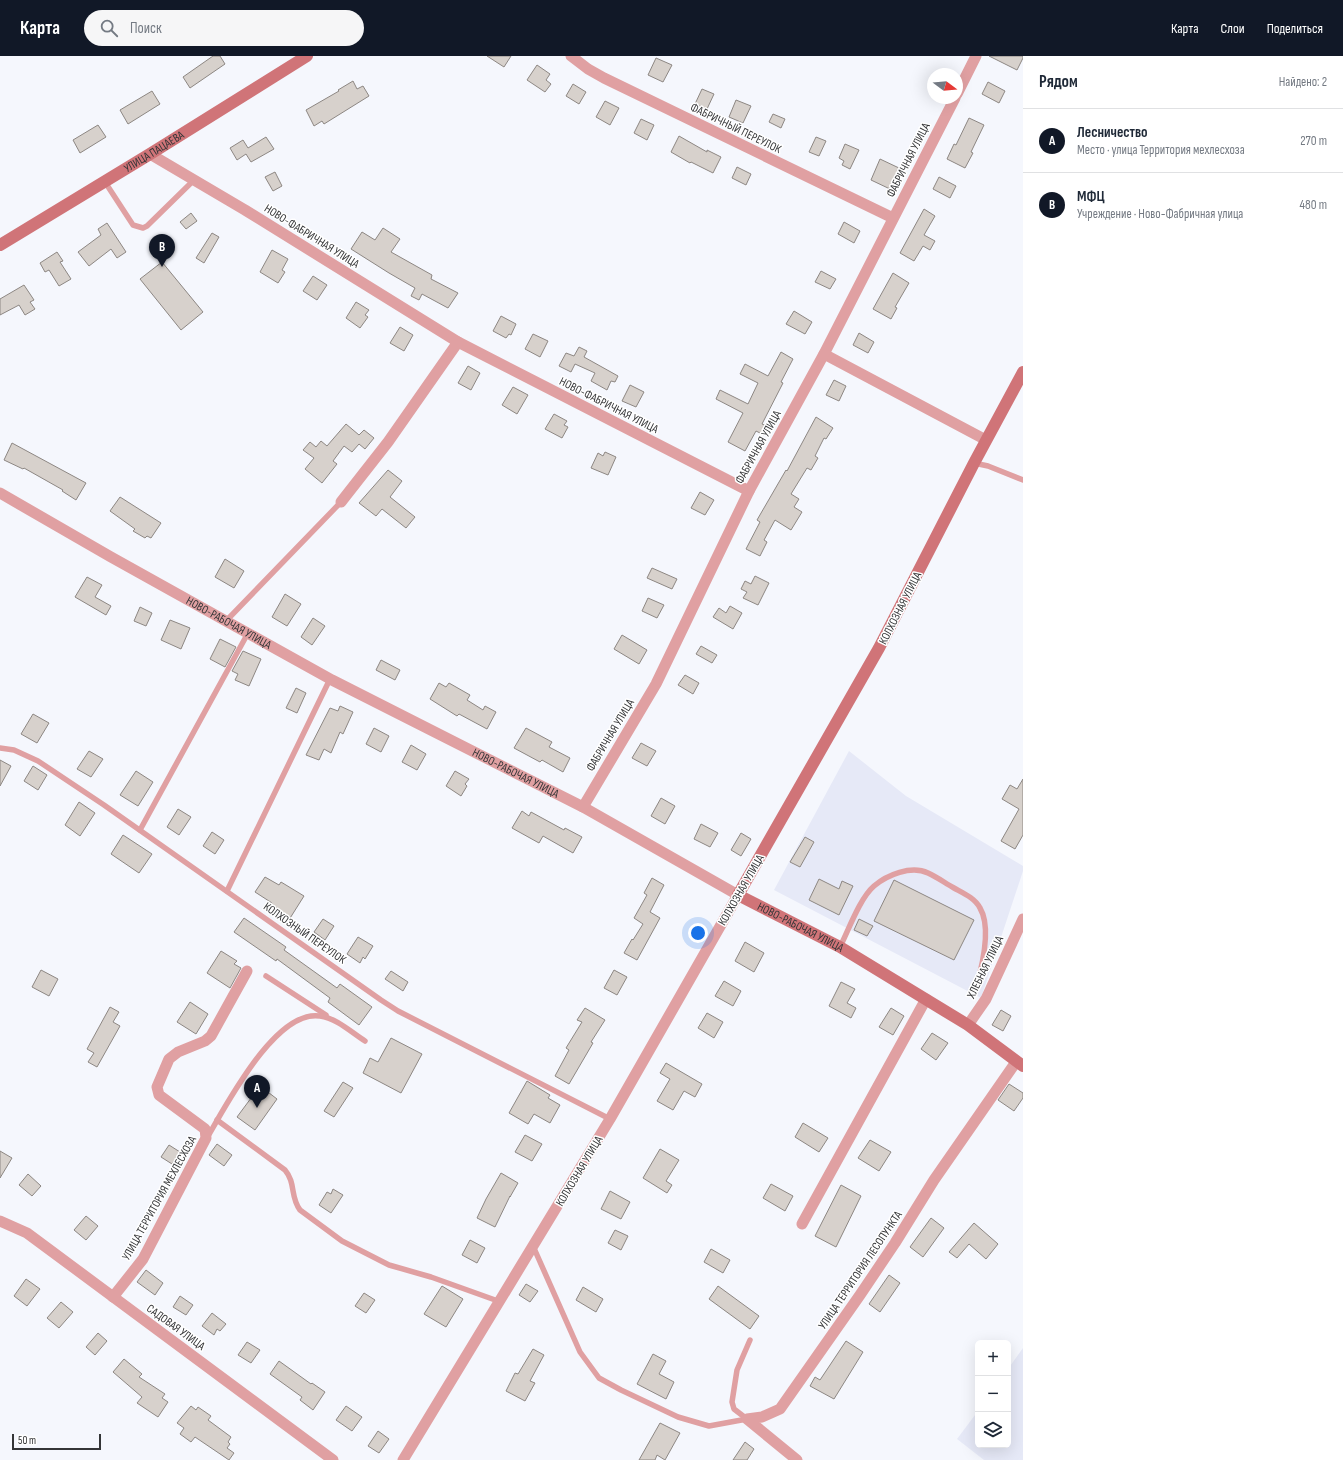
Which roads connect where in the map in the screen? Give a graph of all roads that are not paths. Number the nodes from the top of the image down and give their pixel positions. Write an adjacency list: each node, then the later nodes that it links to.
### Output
1 (307, 56): 6 (street, УЛИЦА ПАЦАЕВА)
2 (571, 56): 9 (street, ФАБРИЧНЫЙ ПЕРЕУЛОК)
3 (976, 56): 4 (street)
4 (963, 82)
5 (952, 104): 9 (street, ФАБРИЧНАЯ УЛИЦА)
6 (150, 154): 7 (street, НОВО-ФАБРИЧНАЯ УЛИЦА); 8 (street, УЛИЦА ПАЦАЕВА)
7 (194, 180): 8 (lane); 11 (street, НОВО-ФАБРИЧНАЯ УЛИЦА)
8 (104, 182): 10 (street, УЛИЦА ПАЦАЕВА)
9 (893, 218): 12 (street, ФАБРИЧНАЯ УЛИЦА)
10 (0, 245)
11 (458, 342): 17 (street, НОВО-ФАБРИЧНАЯ УЛИЦА); 19 (street)
12 (824, 354): 14 (street); 17 (street, ФАБРИЧНАЯ УЛИЦА)
13 (1023, 372): 14 (street, КОЛХОЗНАЯ УЛИЦА)
14 (986, 440): 15 (street, КОЛХОЗНАЯ УЛИЦА)
15 (974, 463): 16 (lane); 27 (street, КОЛХОЗНАЯ УЛИЦА)
16 (1023, 480)
17 (749, 491): 24 (street, ФАБРИЧНАЯ УЛИЦА)
18 (0, 493): 20 (street, НОВО-РАБОЧАЯ УЛИЦА)
19 (341, 502): 20 (lane)
20 (226, 621): 21 (street, НОВО-РАБОЧАЯ УЛИЦА)
21 (248, 633): 22 (street, НОВО-РАБОЧАЯ УЛИЦА); 25 (lane)
22 (330, 679): 24 (street, НОВО-РАБОЧАЯ УЛИЦА); 26 (lane)
23 (0, 748): 25 (lane, КОЛХОЗНЫЙ ПЕРЕУЛОК)
24 (583, 807): 27 (street, НОВО-РАБОЧАЯ УЛИЦА)
25 (140, 830): 26 (lane, КОЛХОЗНЫЙ ПЕРЕУЛОК)
26 (227, 891): 38 (lane, КОЛХОЗНЫЙ ПЕРЕУЛОК)
27 (738, 895): 29 (street, НОВО-РАБОЧАЯ УЛИЦА); 38 (street, КОЛХОЗНАЯ УЛИЦА)
28 (1023, 919): 35 (street, ХЛЕБНАЯ УЛИЦА)
29 (840, 947): 32 (lane); 33 (street, НОВО-РАБОЧАЯ УЛИЦА)
30 (247, 972): 40 (street, УЛИЦА ТЕРРИТОРИЯ МЕХЛЕСХОЗА)
31 (266, 976): 34 (lane)
32 (976, 988)
33 (926, 999): 35 (street, НОВО-РАБОЧАЯ УЛИЦА); 42 (street)
34 (333, 1020): 36 (lane); 39 (lane)
35 (968, 1025): 37 (street, НОВО-РАБОЧАЯ УЛИЦА)
36 (365, 1041)
37 (1020, 1064): 47 (street, УЛИЦА ТЕРРИТОРИЯ ЛЕСОПУНКТА)
38 (610, 1119): 43 (street, КОЛХОЗНАЯ УЛИЦА)
39 (217, 1120): 40 (lane); 45 (lane)
40 (206, 1138): 44 (street, УЛИЦА ТЕРРИТОРИЯ МЕХЛЕСХОЗА)
41 (0, 1221): 44 (street, САДОВАЯ УЛИЦА)
42 (802, 1224)
43 (533, 1246): 45 (street, КОЛХОЗНАЯ УЛИЦА); 47 (lane)
44 (113, 1297): 48 (street, САДОВАЯ УЛИЦА)
45 (498, 1301): 49 (street, КОЛХОЗНАЯ УЛИЦА)
46 (750, 1340): 47 (lane)
47 (747, 1419): 50 (street)
48 (333, 1460)
49 (403, 1460)
50 (797, 1460)

